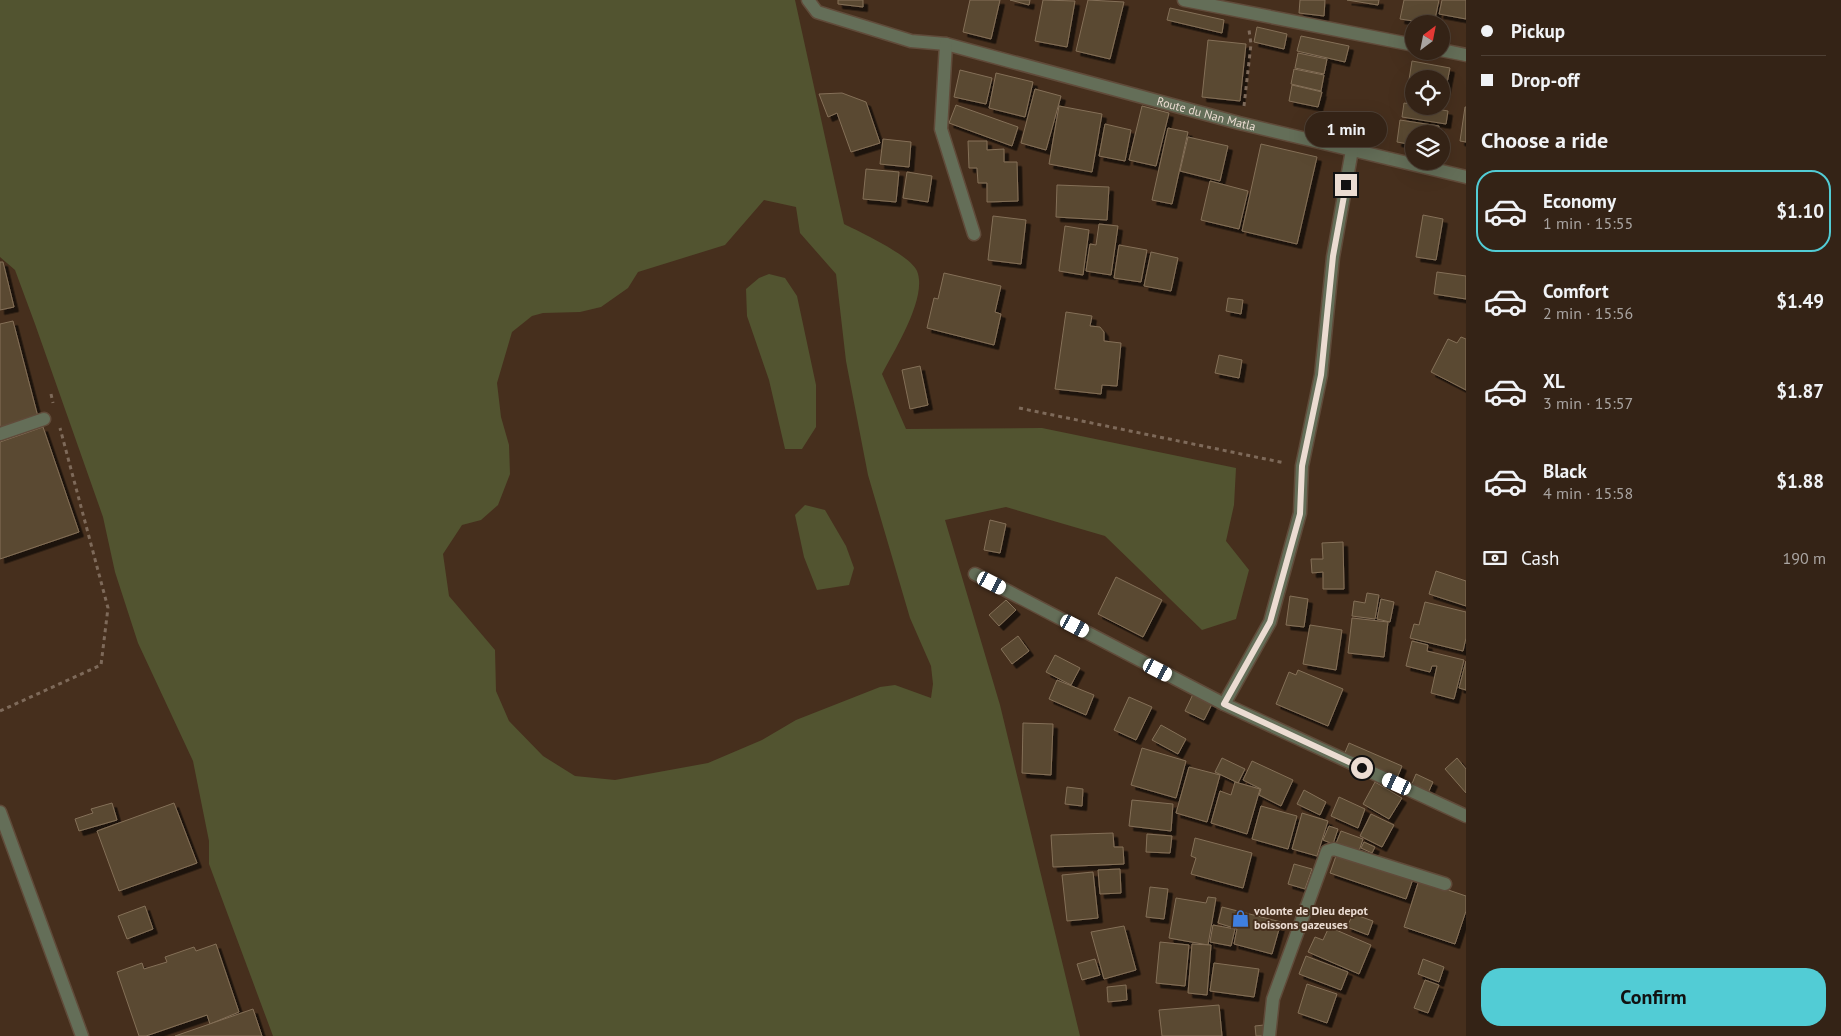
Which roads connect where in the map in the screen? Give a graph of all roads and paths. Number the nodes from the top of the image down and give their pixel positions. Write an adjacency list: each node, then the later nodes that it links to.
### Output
1 (808, 0): 5 (street, Route du Nan Matla)
2 (1184, 0): 3 (street)
3 (1248, 14): 4 (street); 8 (path)
4 (1405, 43)
5 (946, 44): 8 (street, Route du Nan Matla); 11 (street)
6 (1450, 52): 7 (street)
7 (1466, 55)
8 (1239, 123): 9 (street, Route du Nan Matla)
9 (1352, 150): 10 (street, Route du Nan Matla); 18 (street)
10 (1466, 177)
11 (974, 234)
12 (51, 394): 14 (path)
13 (1019, 408): 18 (path)
14 (56, 413)
15 (44, 419): 17 (street)
16 (58, 422): 21 (path)
17 (0, 434)
18 (1302, 466): 20 (street)
19 (975, 574): 20 (street)
20 (1224, 704): 23 (street)
21 (0, 712)
22 (0, 812): 25 (street)
23 (1466, 816)
24 (1445, 884): 26 (street)
25 (82, 1036)
26 (1269, 1036)

